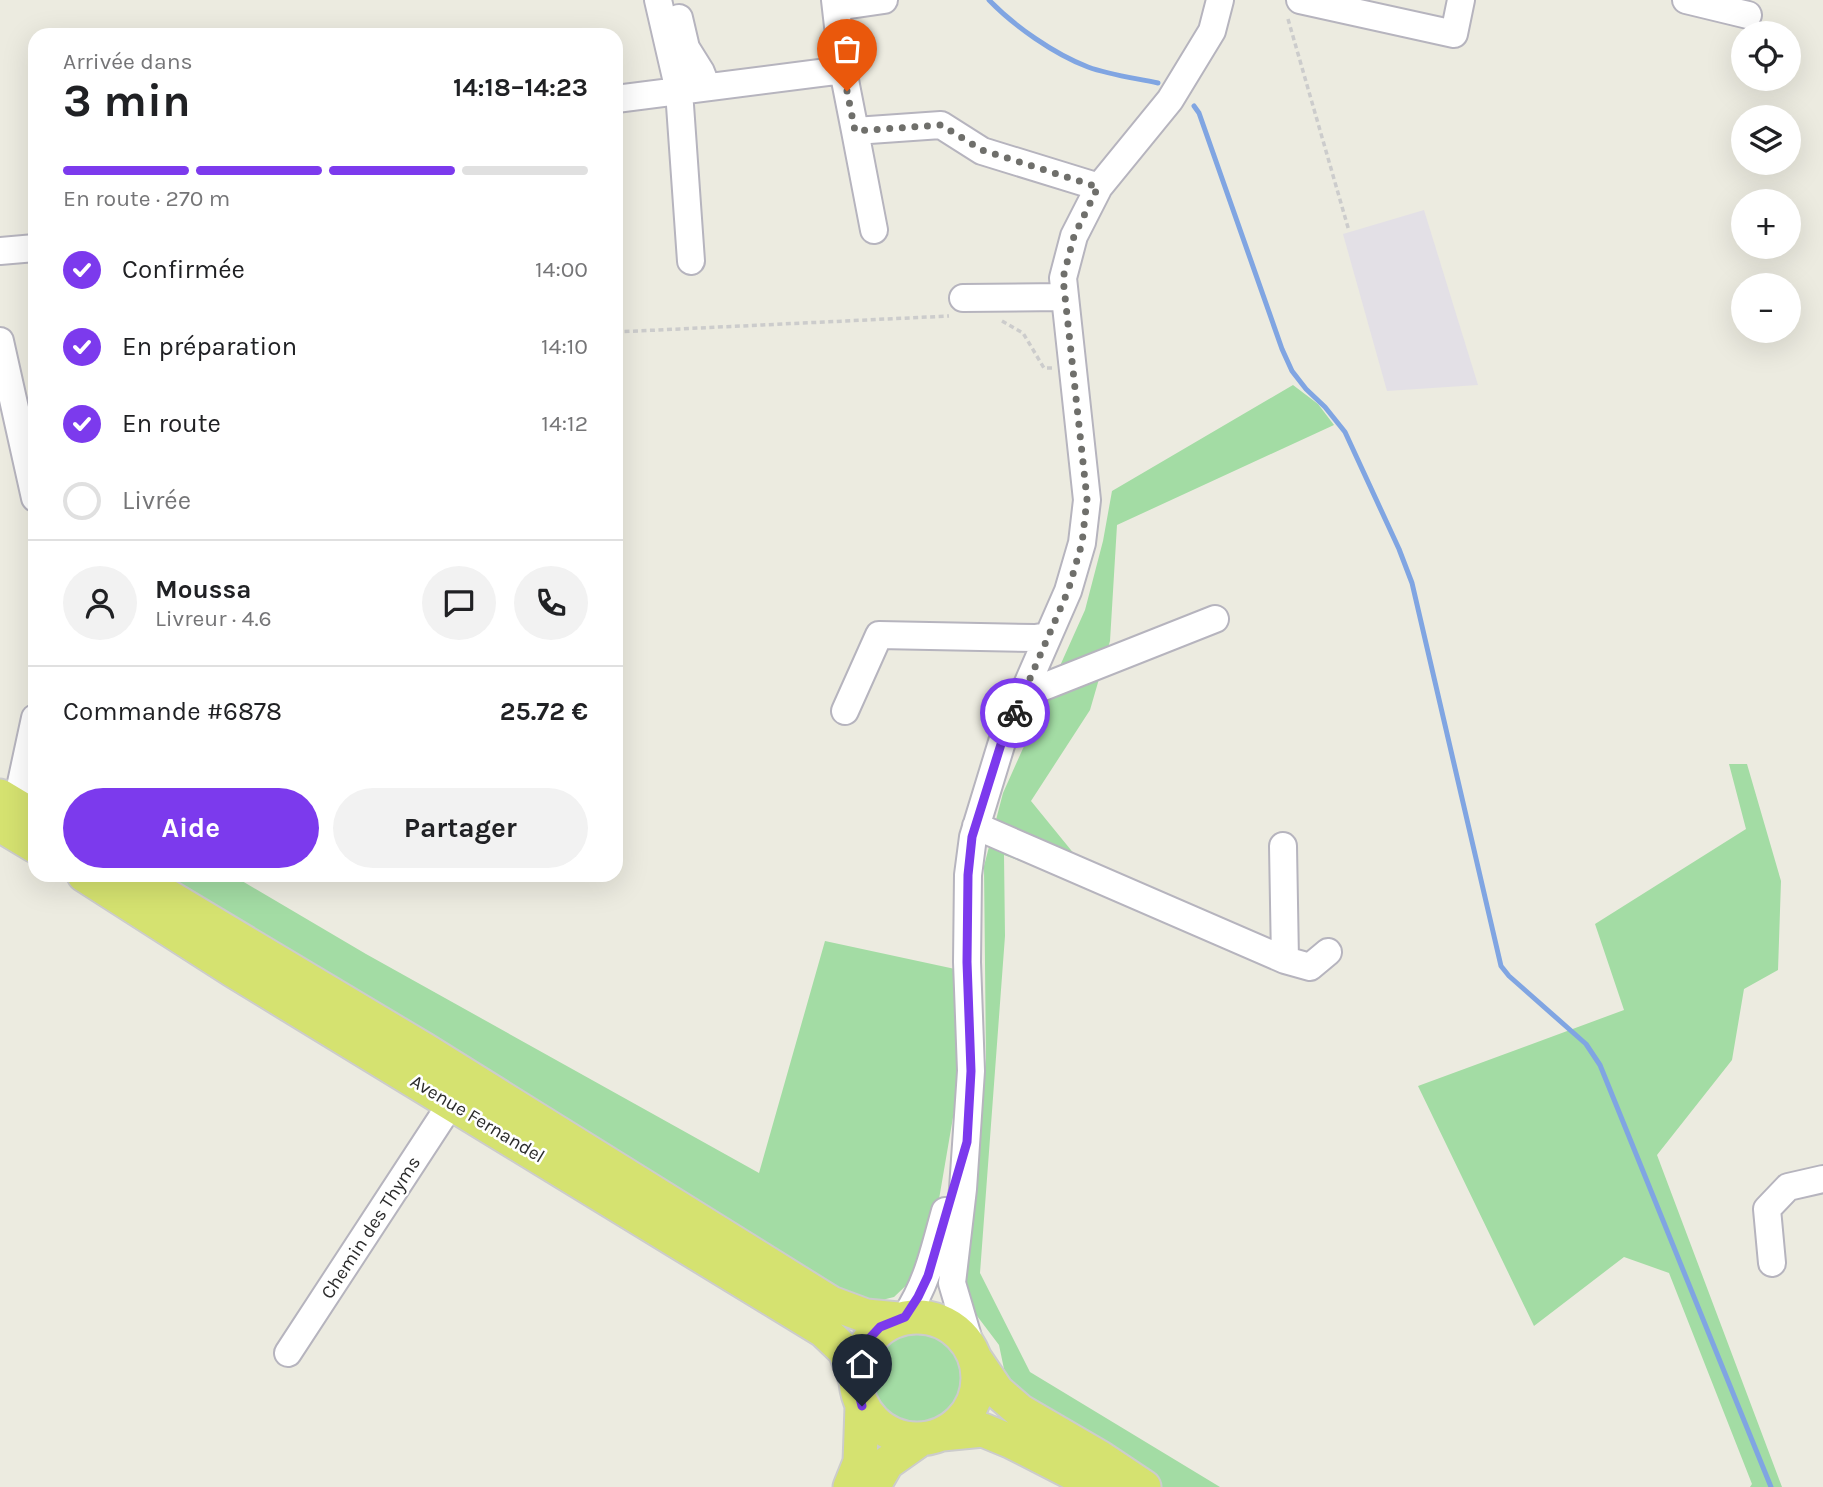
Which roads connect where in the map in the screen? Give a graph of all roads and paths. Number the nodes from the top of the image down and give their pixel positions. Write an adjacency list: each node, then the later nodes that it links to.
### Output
1 (658, 0): 12 (street)
2 (675, 0): 11 (street)
3 (884, 0): 7 (street)
4 (1220, 0): 15 (street)
5 (1461, 0): 8 (street)
6 (1686, 0): 9 (street)
7 (835, 4): 10 (street)
8 (1294, 6): 17 (path)
9 (1748, 15)
10 (843, 70): 11 (street); 14 (street)
11 (707, 87): 12 (street)
12 (679, 91): 13 (street); 20 (street)
13 (623, 98)
14 (855, 131): 15 (street); 16 (street)
15 (1098, 187): 21 (street)
16 (874, 230)
17 (1349, 232)
18 (28, 249): 19 (street)
19 (0, 251)
20 (691, 261)
21 (1065, 297): 22 (street); 26 (street)
22 (960, 307): 24 (path)
23 (995, 319): 26 (path)
24 (623, 331)
25 (0, 341): 27 (street)
26 (1072, 367): 29 (street)
27 (28, 467)
28 (1215, 619): 30 (street)
29 (1048, 636): 30 (street); 31 (street)
30 (1023, 695): 34 (street)
31 (845, 711)
32 (28, 748): 33 (street)
33 (13, 811): 35 (main road)
34 (976, 826): 40 (street); 42 (street)
35 (28, 835)
36 (1283, 846): 40 (street)
37 (95, 882): 41 (main road, Avenue Fernandel)
38 (150, 882): 45 (main road, Avenue Fernandel)
39 (1328, 952): 40 (street)
40 (1284, 960)
41 (452, 1102): 46 (street, Chemin des Thyms); 48 (main road, Avenue Fernandel)
42 (967, 1142): 45 (street); 47 (street)
43 (1823, 1179): 44 (street)
44 (1772, 1263)
45 (901, 1318): 47 (main road); 48 (main road)
46 (288, 1353)
47 (974, 1357): 49 (main road); 53 (main road)
48 (858, 1392): 49 (main road); 50 (main road)
49 (932, 1436): 51 (main road); 52 (main road)
50 (850, 1487)
51 (873, 1487)
52 (1100, 1487)
53 (1144, 1487)

